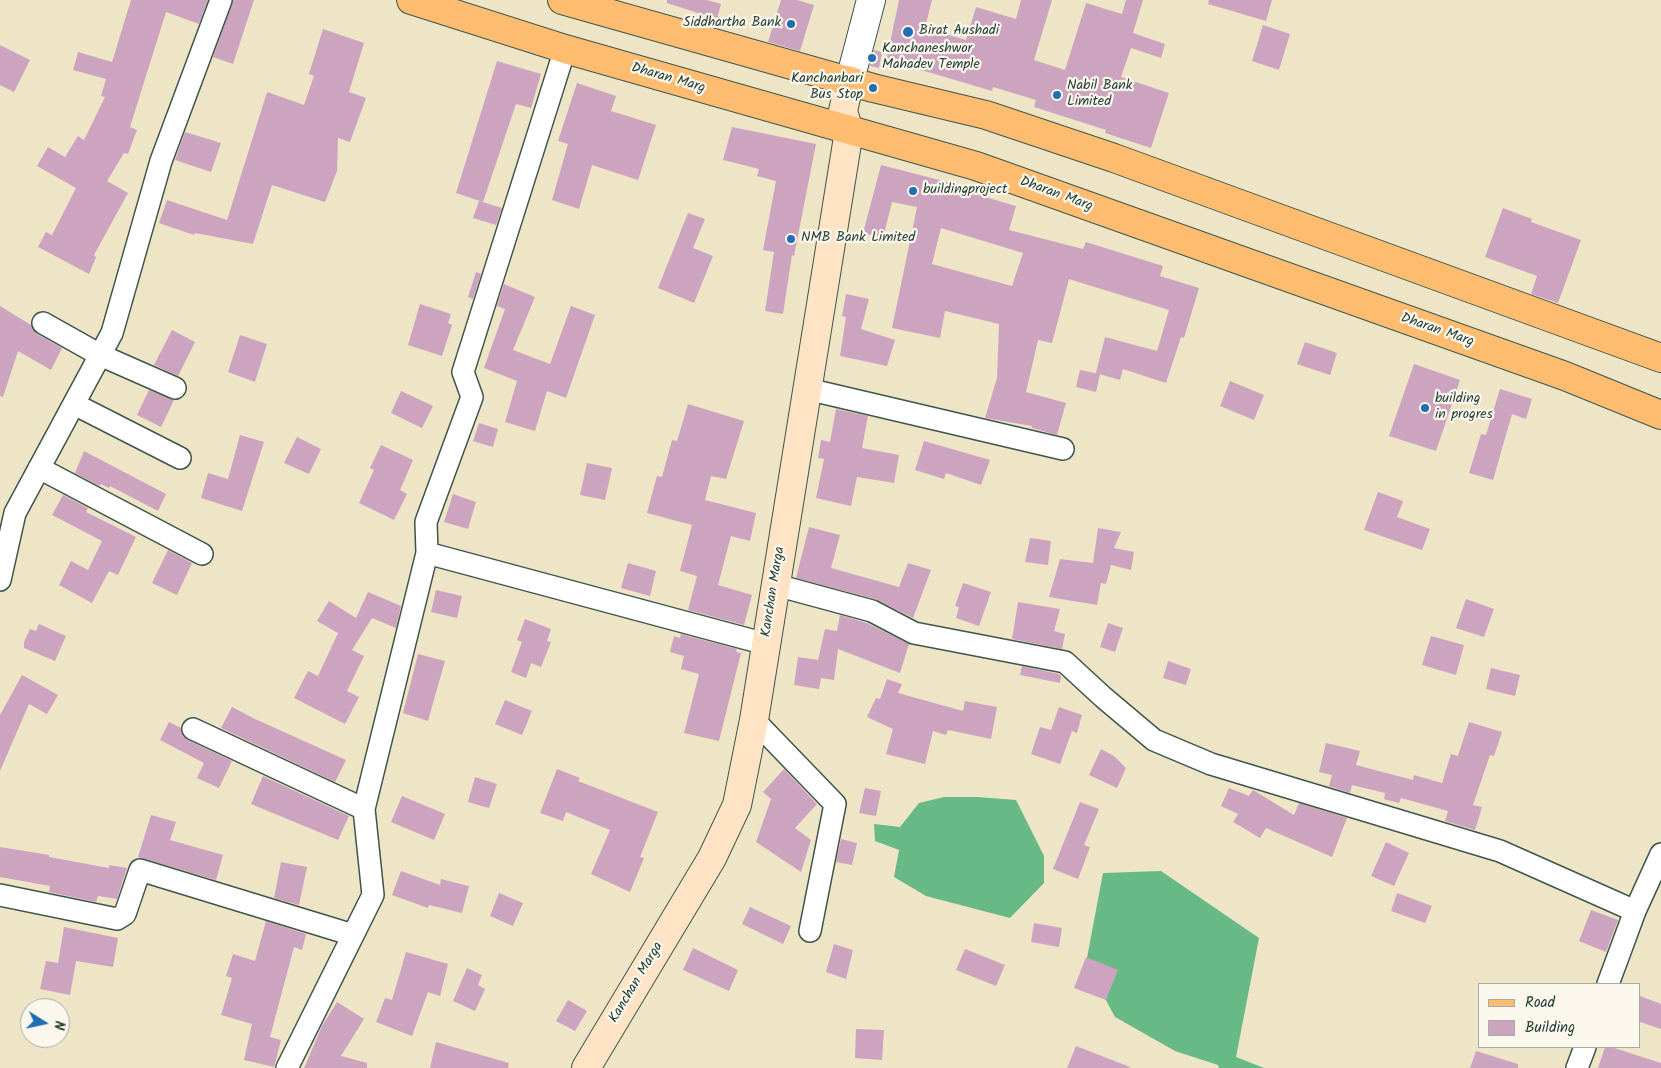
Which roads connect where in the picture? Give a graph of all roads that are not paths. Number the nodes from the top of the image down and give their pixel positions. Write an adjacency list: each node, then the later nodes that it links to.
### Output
1 (222, 0): 9 (street)
2 (411, 0): 5 (main road, Dharan Marg)
3 (562, 0): 6 (main road)
4 (870, 0): 6 (street)
5 (565, 49): 7 (main road, Dharan Marg); 18 (street)
6 (850, 80): 7 (main road, Kanchan Marga); 10 (main road)
7 (849, 132): 12 (main road, Kanchan Marga); 14 (main road, Dharan Marg)
8 (42, 323): 9 (street)
9 (100, 355): 11 (street); 13 (street)
10 (1661, 358)
11 (175, 388)
12 (807, 389): 15 (street); 21 (main road, Kanchan Marga)
13 (74, 404): 16 (street); 17 (street)
14 (1661, 415)
15 (1063, 449)
16 (180, 458)
17 (39, 468): 19 (street); 20 (street)
18 (427, 552): 22 (street); 25 (street)
19 (202, 554)
20 (0, 580)
21 (776, 585): 22 (main road, Kanchan Marga); 28 (street)
22 (766, 644): 23 (main road, Kanchan Marga)
23 (754, 720): 29 (street); 34 (main road, Kanchan Marga)
24 (193, 728): 25 (street)
25 (364, 809): 30 (street)
26 (1661, 854): 28 (street)
27 (0, 895): 30 (street)
28 (1635, 911): 31 (street)
29 (810, 931)
30 (354, 935): 33 (street)
31 (1608, 983)
32 (1584, 1048): 35 (street)
33 (287, 1068)
34 (586, 1068)
35 (1577, 1068)

